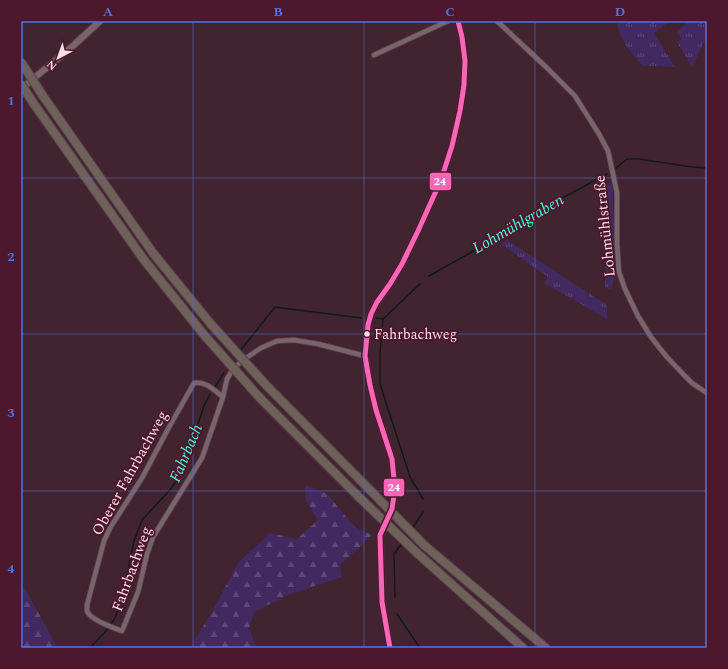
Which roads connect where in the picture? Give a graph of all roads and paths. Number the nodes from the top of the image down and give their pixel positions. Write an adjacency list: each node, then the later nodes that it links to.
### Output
1 (100, 21): 8 (main road)
2 (448, 21): 5 (street)
3 (458, 21): 9 (street)
4 (498, 21): 10 (street, Lohmühlstraße)
5 (374, 56)
6 (21, 62): 15 (highway, bridge)
7 (21, 84): 14 (highway, bridge)
8 (21, 89)
9 (365, 356): 11 (street, Fahrbachweg); 13 (street)
10 (707, 393)
11 (222, 397): 12 (street, Oberer Fahrbachweg); 12 (street, Fahrbachweg)
12 (87, 611)
13 (390, 648)
14 (523, 648)
15 (546, 648)

